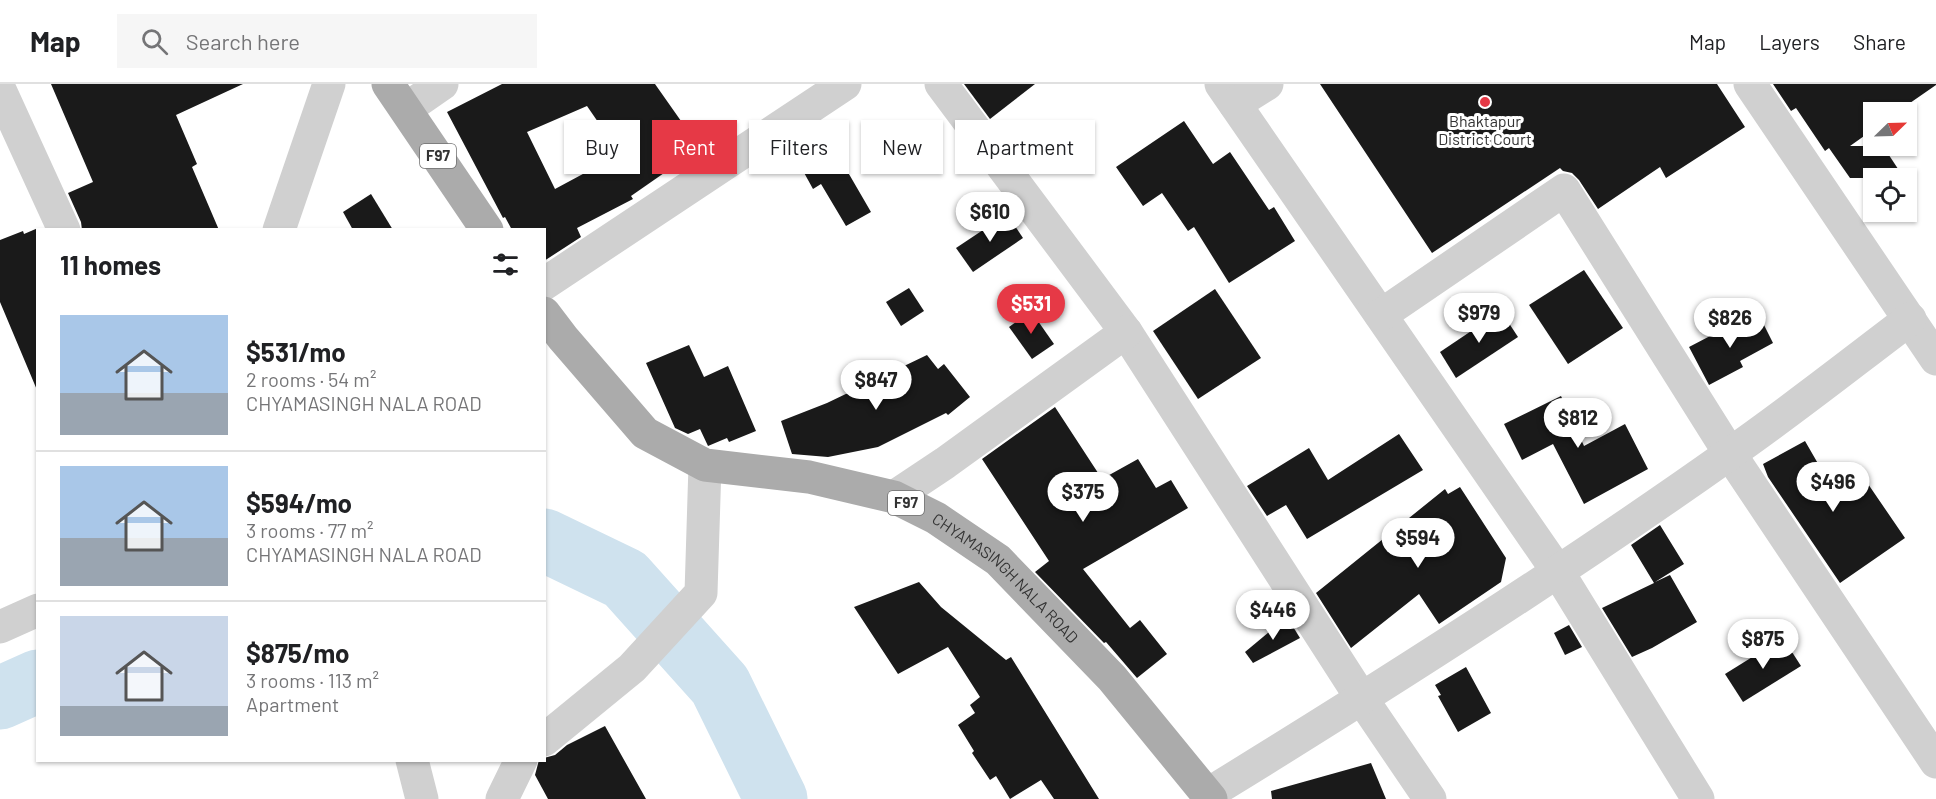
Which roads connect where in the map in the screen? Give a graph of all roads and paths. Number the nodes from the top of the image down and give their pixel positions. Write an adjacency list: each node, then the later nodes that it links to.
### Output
1 (328, 84): 11 (street)
2 (442, 84): 9 (street)
3 (845, 84): 13 (street)
4 (941, 84): 16 (street)
5 (1267, 84): 8 (street)
6 (1750, 84): 15 (street)
7 (0, 90): 10 (street)
8 (1228, 94): 14 (street)
9 (397, 97): 12 (main road, F97)
10 (63, 228)
11 (280, 228)
12 (486, 228)
13 (546, 283)
14 (1381, 315): 19 (street); 22 (street)
15 (1910, 319): 18 (street); 19 (street)
16 (1126, 332): 21 (street); 25 (street)
17 (551, 334): 20 (main road, CHYAMASINGH NALA ROAD / F97)
18 (1936, 359)
19 (1730, 454): 22 (street); 29 (street)
20 (705, 465): 21 (main road, CHYAMASINGH NALA ROAD / F97); 26 (street)
21 (894, 496): 30 (main road, CHYAMASINGH NALA ROAD / F97)
22 (1558, 572): 25 (street); 34 (street)
23 (36, 611): 24 (street)
24 (0, 627)
25 (1362, 699): 30 (street); 33 (street)
26 (546, 738)
27 (413, 762): 31 (street)
28 (520, 762): 32 (street)
29 (1936, 762)
30 (1209, 797)
31 (422, 799)
32 (502, 799)
33 (1430, 799)
34 (1698, 799)

